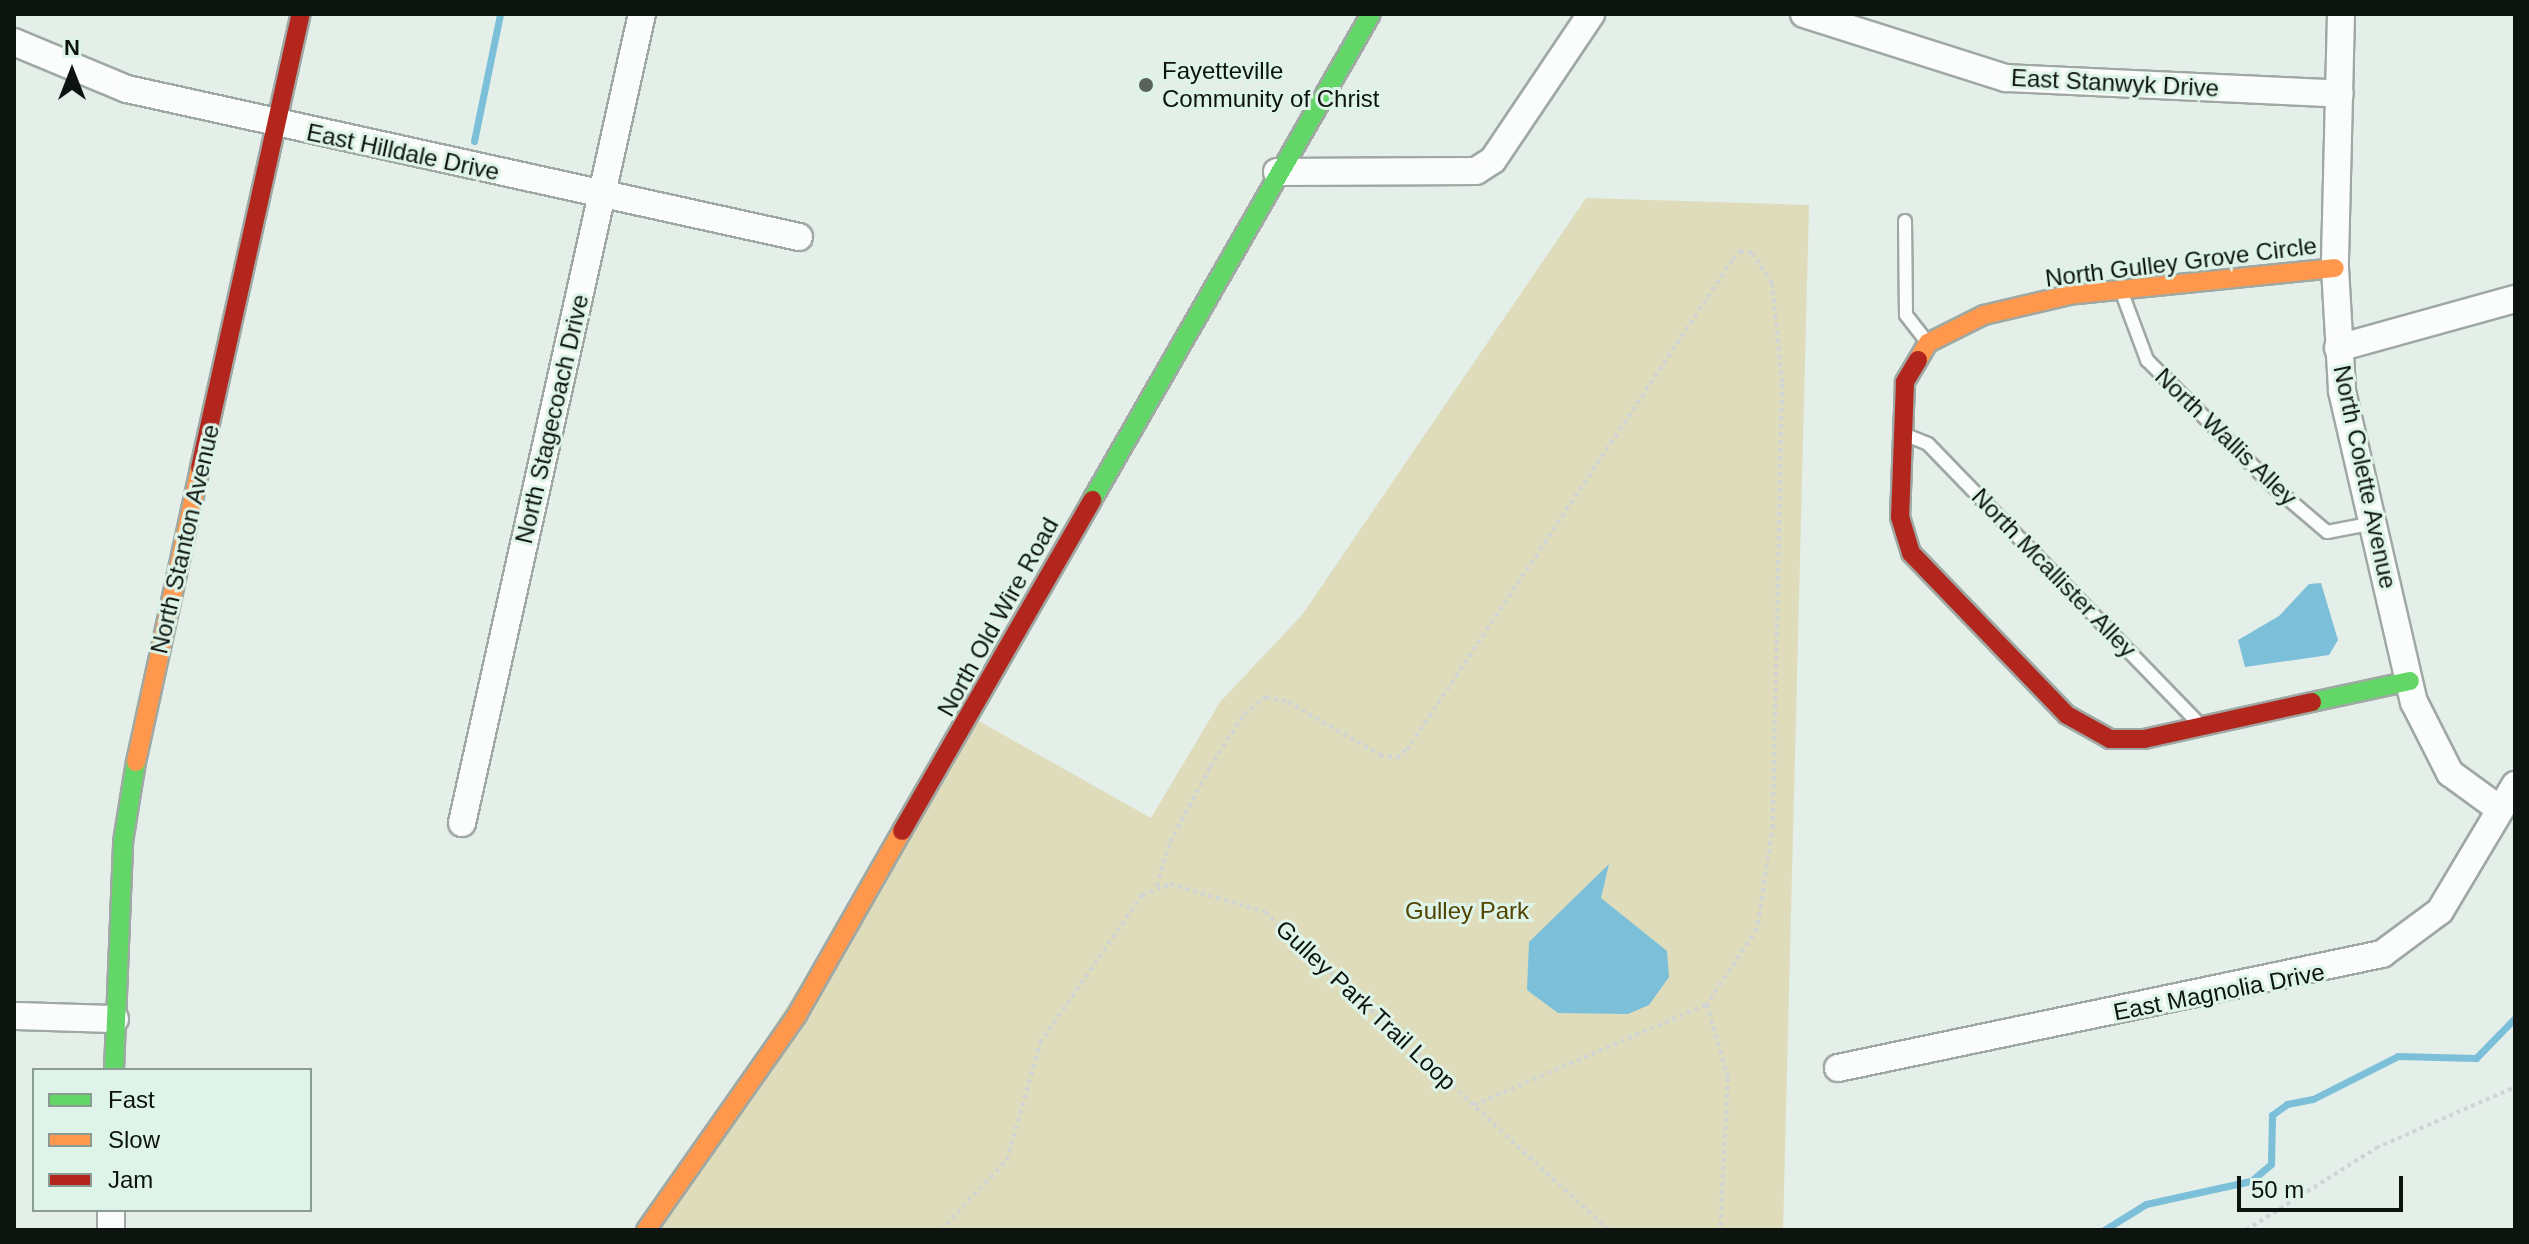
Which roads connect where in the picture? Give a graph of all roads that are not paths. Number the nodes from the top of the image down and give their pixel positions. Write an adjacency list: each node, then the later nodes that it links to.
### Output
1 (301, 14): 9 (street, North Stanton Avenue)
2 (642, 14): 11 (street, North Stagecoach Drive)
3 (1371, 14): 10 (street, North Old Wire Road)
4 (1591, 14): 10 (street)
5 (1804, 14): 8 (street, East Stanwyk Drive)
6 (2341, 14): 8 (street, North Colette Avenue)
7 (14, 42): 9 (street, East Hilldale Drive)
8 (2340, 94): 14 (street, North Colette Avenue)
9 (277, 125): 11 (street, East Hilldale Drive); 27 (street, North Stanton Avenue)
10 (1277, 172): 30 (street, North Old Wire Road)
11 (602, 195): 13 (street, East Hilldale Drive); 25 (street, North Stagecoach Drive)
12 (1905, 221): 17 (lane)
13 (799, 237)
14 (2335, 268): 15 (street, North Gulley Grove Circle); 18 (street, North Colette Avenue)
15 (2122, 290): 17 (street, North Gulley Grove Circle); 20 (lane, North Wallis Alley)
16 (2515, 299): 18 (street)
17 (1928, 343): 19 (street)
18 (2338, 348): 20 (street, North Colette Avenue)
19 (1898, 432): 22 (lane, North Mcallister Alley); 22 (street)
20 (2374, 523): 21 (street, North Colette Avenue)
21 (2410, 681): 22 (street); 24 (street, North Colette Avenue)
22 (2201, 726)
23 (2515, 785): 24 (street, East Magnolia Drive)
24 (2498, 808): 29 (street, East Magnolia Drive)
25 (462, 823)
26 (14, 1016): 27 (street)
27 (115, 1019): 28 (street, North Stanton Avenue)
28 (114, 1068)
29 (1838, 1068)
30 (646, 1230)

